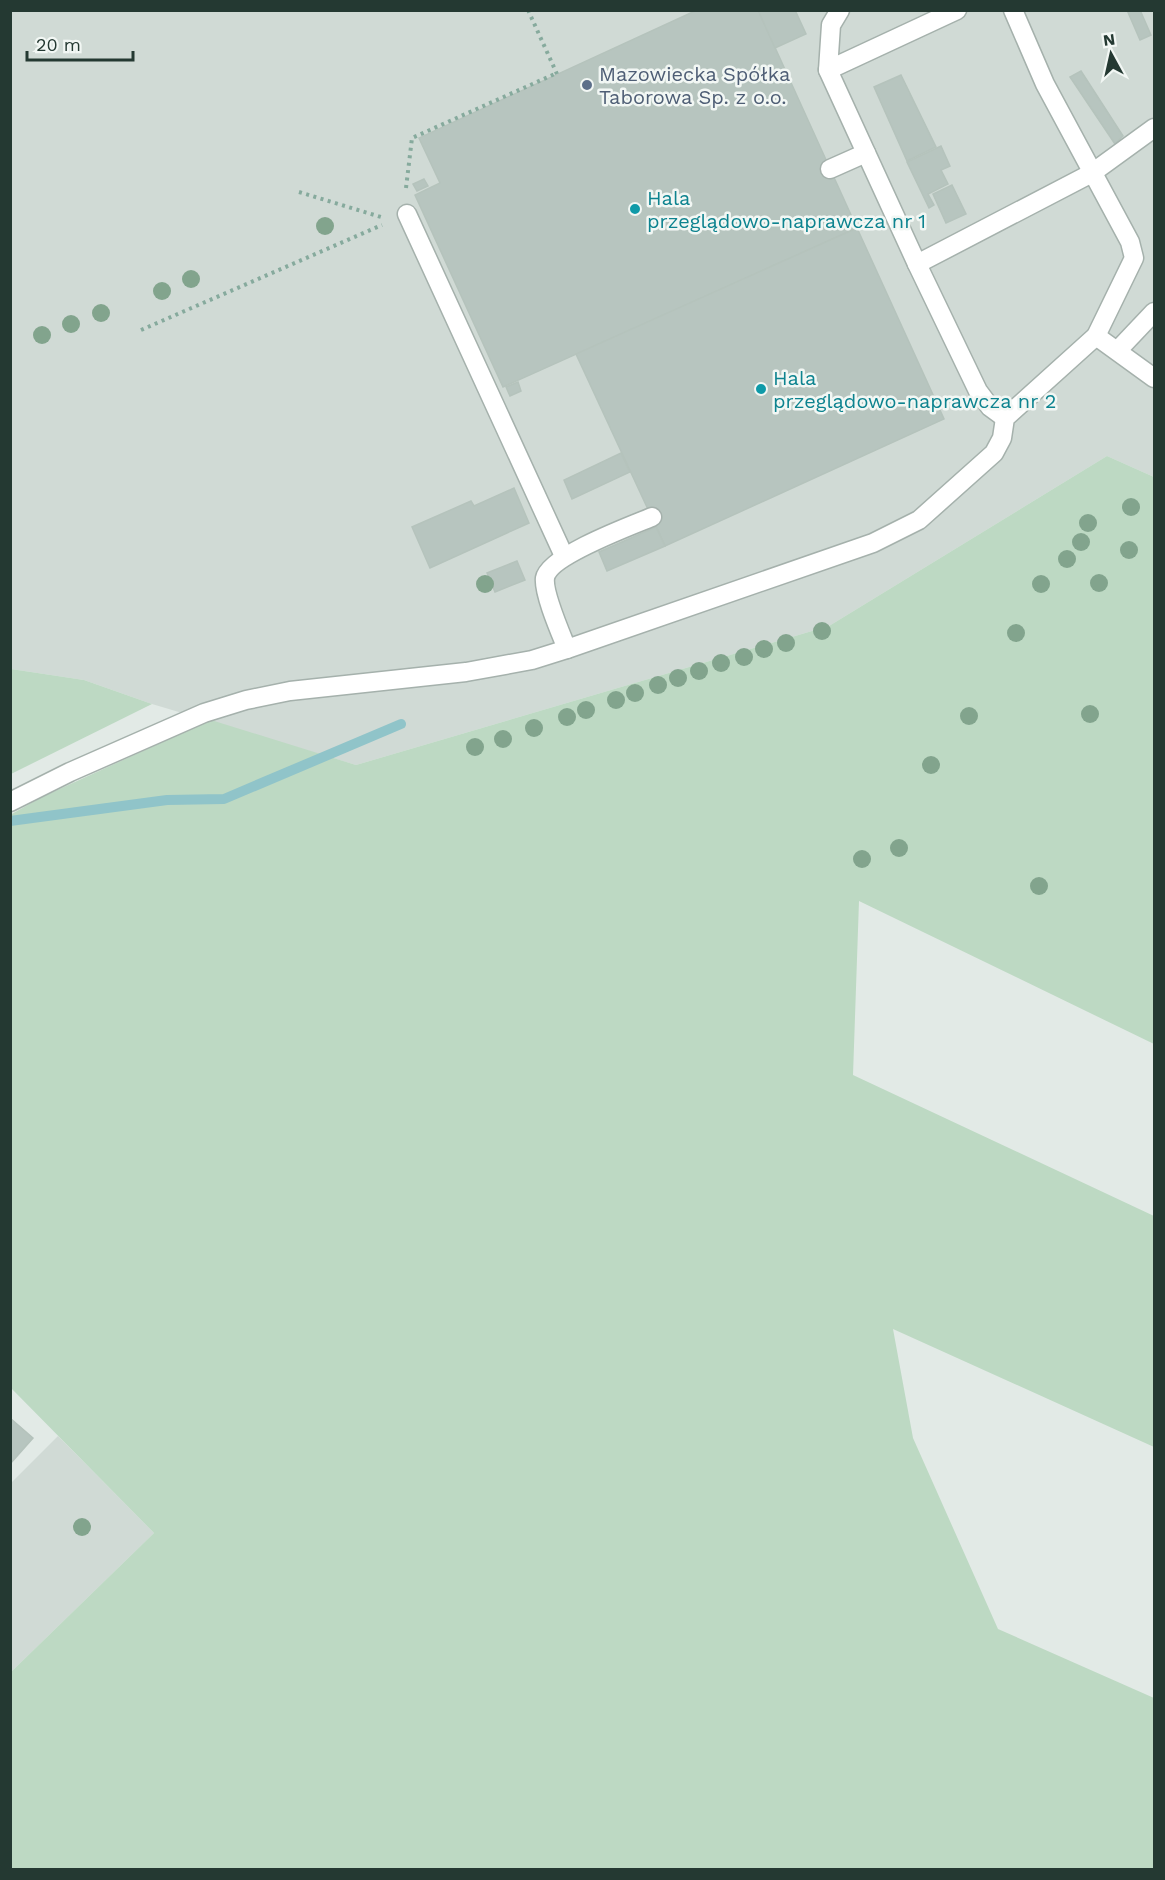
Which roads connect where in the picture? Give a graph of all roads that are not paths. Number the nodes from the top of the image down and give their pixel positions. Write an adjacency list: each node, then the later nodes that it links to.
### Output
1 (840, 10): 4 (lane)
2 (957, 10): 4 (lane)
3 (1013, 10): 8 (lane)
4 (828, 70): 6 (lane)
5 (1155, 128): 8 (lane)
6 (866, 153): 7 (lane); 10 (lane)
7 (830, 169)
8 (1092, 173): 10 (lane); 12 (lane)
9 (399, 217): 17 (lane)
10 (917, 264): 15 (lane)
11 (1155, 312): 13 (lane)
12 (1096, 336): 13 (lane); 15 (lane)
13 (1118, 350): 14 (lane)
14 (1155, 378)
15 (1005, 418): 18 (lane)
16 (652, 517): 17 (lane)
17 (564, 556): 18 (lane)
18 (567, 649): 19 (lane)
19 (10, 802)

